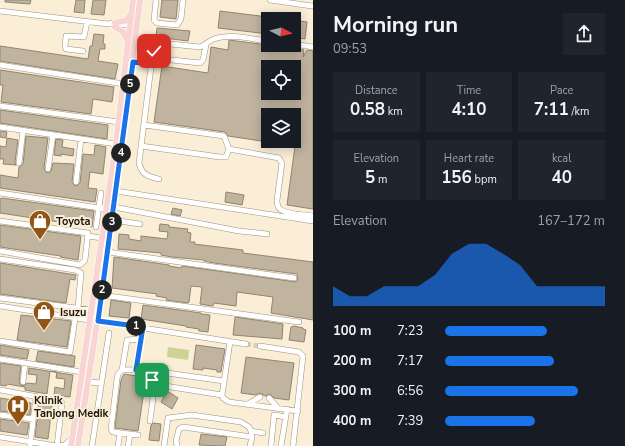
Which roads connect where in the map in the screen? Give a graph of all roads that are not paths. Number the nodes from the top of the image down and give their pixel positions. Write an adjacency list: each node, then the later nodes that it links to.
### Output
1 (140, 0): 12 (main road)
2 (156, 0): 3 (street)
3 (183, 0)
4 (270, 0): 5 (street)
5 (293, 2): 7 (street)
6 (132, 3): 10 (main road); 11 (main road)
7 (312, 6)
8 (0, 11): 9 (street)
9 (87, 22): 10 (street); 19 (street)
10 (113, 25): 11 (street); 14 (main road)
11 (130, 28): 12 (street); 14 (main road)
12 (137, 28): 18 (main road)
13 (261, 40): 15 (street)
14 (129, 43): 25 (main road)
15 (206, 45): 20 (street); 21 (street)
16 (301, 45): 17 (street)
17 (313, 47)
18 (135, 48): 20 (street); 22 (main road)
19 (83, 51)
20 (154, 51): 21 (street)
21 (153, 58): 23 (street)
22 (133, 62): 23 (street); 40 (main road)
23 (152, 64): 28 (street)
24 (0, 65): 25 (street)
25 (124, 84): 27 (main road)
26 (0, 106): 27 (street)
27 (119, 122): 33 (main road)
28 (144, 125): 34 (street); 35 (street)
29 (0, 127): 30 (street)
30 (23, 130): 31 (street); 36 (street)
31 (53, 135): 32 (street); 37 (street)
32 (82, 139): 33 (street); 39 (street)
33 (116, 144): 45 (main road)
34 (141, 146): 35 (street); 38 (street)
35 (229, 149): 46 (street)
36 (19, 163)
37 (48, 169)
38 (159, 179)
39 (76, 182)
40 (116, 191): 43 (main road); 49 (street)
41 (0, 193): 44 (street)
42 (101, 193): 44 (street)
43 (114, 207): 47 (main road); 52 (street)
44 (99, 208): 45 (street); 51 (street)
45 (106, 209): 54 (main road)
46 (313, 216)
47 (112, 220): 50 (street); 56 (main road)
48 (0, 221): 53 (street)
49 (313, 221)
50 (140, 224)
51 (96, 227)
52 (267, 234)
53 (88, 236): 54 (street); 55 (street)
54 (102, 238): 63 (main road)
55 (0, 251)
56 (108, 252): 58 (street); 59 (main road)
57 (0, 259): 62 (street)
58 (294, 278)
59 (101, 295): 66 (main road); 67 (street)
60 (0, 298): 62 (street)
61 (0, 306): 64 (street)
62 (78, 308): 63 (street)
63 (91, 310): 65 (main road)
64 (75, 319): 65 (street); 71 (street)
65 (89, 320): 79 (main road)
66 (98, 321): 68 (street); 82 (main road)
67 (299, 322)
68 (143, 327): 70 (street); 72 (street)
69 (109, 333): 83 (street)
70 (141, 339): 77 (street); 78 (street)
71 (0, 341)
72 (230, 342): 73 (street); 80 (street)
73 (246, 344)
74 (260, 346): 92 (street)
75 (0, 359): 76 (street)
76 (25, 363): 79 (street); 81 (street)
77 (122, 370): 78 (street); 97 (street)
78 (136, 370): 96 (street)
79 (82, 372): 103 (main road)
80 (224, 381): 85 (street); 85 (street)
81 (23, 382)
82 (88, 382): 83 (street); 108 (main road)
83 (102, 384): 109 (street)
84 (0, 390): 86 (street)
85 (222, 395): 89 (street)
86 (36, 397): 95 (street); 106 (street)
87 (260, 397): 89 (street)
88 (269, 398): 90 (street)
89 (248, 404): 90 (street)
90 (278, 408): 91 (street)
91 (287, 409): 92 (street); 94 (street)
92 (298, 411): 116 (street)
93 (0, 415): 95 (street)
94 (286, 417): 114 (street); 115 (street)
95 (33, 419): 104 (street)
96 (150, 421)
97 (120, 433): 100 (street); 110 (street)
98 (263, 433): 99 (street)
99 (252, 434): 105 (street); 112 (street); 113 (street)
100 (130, 435): 101 (street); 111 (street)
101 (138, 435)
102 (0, 437): 104 (street)
103 (73, 437): 106 (street); 107 (main road)
104 (30, 443): 106 (street)
105 (177, 445)
106 (57, 446)
107 (71, 446)
108 (78, 446)
109 (92, 446)
110 (118, 446)
111 (128, 446)
112 (164, 446)
113 (250, 446)
114 (271, 446)
115 (281, 446)
116 (293, 446)

